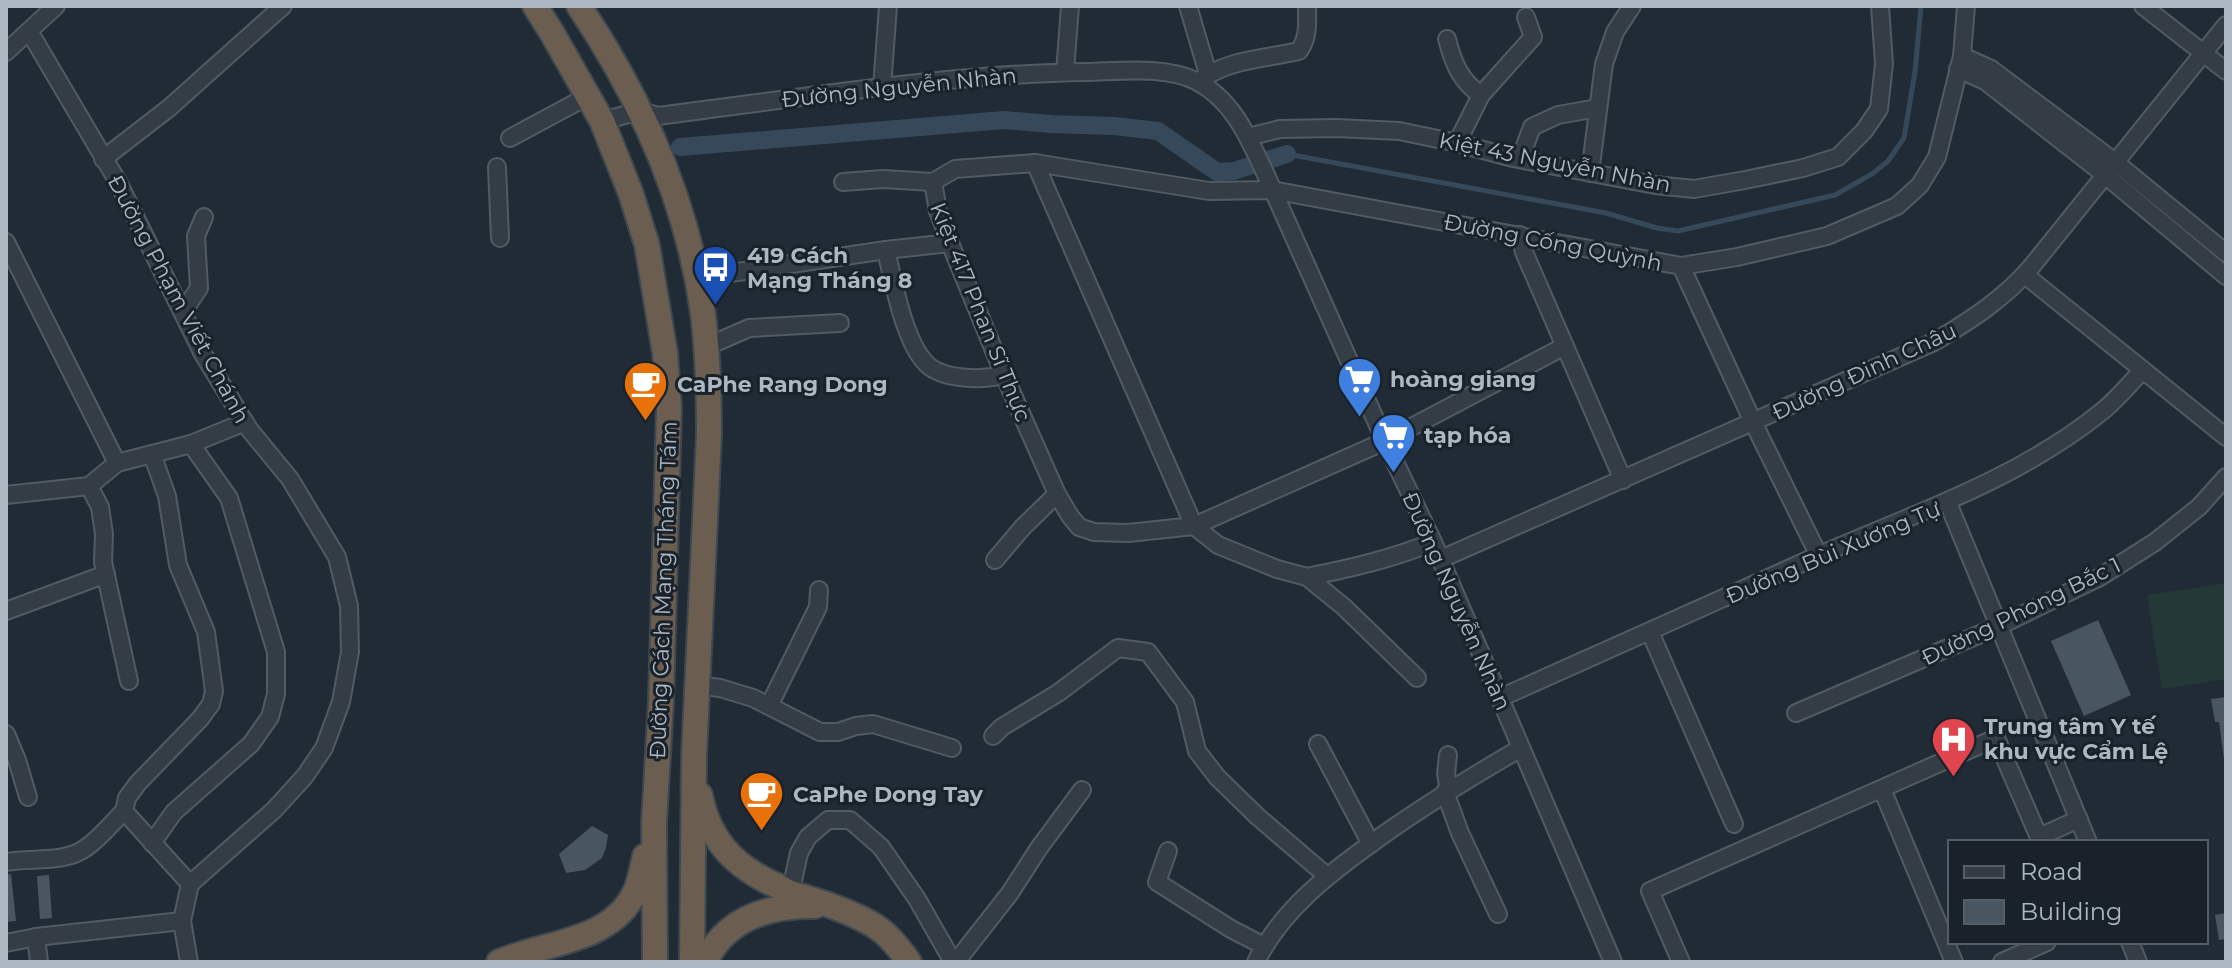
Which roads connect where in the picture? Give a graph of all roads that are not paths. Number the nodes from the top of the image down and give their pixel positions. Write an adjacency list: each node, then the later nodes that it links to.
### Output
1 (56, 6): 15 (street)
2 (283, 6): 32 (street)
3 (535, 6): 25 (highway, Đường Cách Mạng Tháng Tám)
4 (579, 6): 27 (highway, Đường Cách Mạng Tháng Tám)
5 (888, 6): 23 (street)
6 (1070, 6): 21 (street)
7 (1188, 6): 22 (street)
8 (1307, 6): 22 (street)
9 (1632, 6): 26 (street)
10 (1880, 6): 37 (street, Kiệt 43 Nguyễn Nhàn)
11 (1966, 6): 19 (street, Đường Cống Quỳnh)
12 (2143, 6): 18 (street)
13 (1526, 17): 24 (street)
14 (2226, 25): 18 (street, Đường Đinh Châu)
15 (29, 31): 17 (street); 32 (street, Đường Phạm Viết Chánh)
16 (1447, 39): 24 (street)
17 (6, 52)
18 (2203, 53): 20 (street); 36 (street, Đường Đinh Châu)
19 (1960, 63): 36 (street); 48 (street, Đường Cống Quỳnh)
20 (2226, 71)
21 (1065, 72): 22 (street, Đường Nguyễn Nhàn); 23 (street, Đường Nguyễn Nhàn)
22 (1203, 78): 30 (street, Đường Nguyễn Nhàn)
23 (882, 88): 27 (street, Đường Nguyễn Nhàn)
24 (1481, 95): 31 (street)
25 (588, 96): 28 (highway, Đường Cách Mạng Tháng Tám); 29 (street)
26 (1598, 108): 33 (street); 37 (street)
27 (640, 111): 28 (street, Đường Nguyễn Nhàn); 51 (highway, Đường Cách Mạng Tháng Tám)
28 (602, 121): 101 (highway, Đường Cách Mạng Tháng Tám)
29 (510, 138)
30 (1250, 141): 31 (street, Kiệt 43 Nguyễn Nhàn); 40 (street, Đường Nguyễn Nhàn)
31 (1457, 143): 33 (street, Kiệt 43 Nguyễn Nhàn)
32 (103, 159): 52 (street, Đường Phạm Viết Chánh)
33 (1520, 159): 37 (street, Kiệt 43 Nguyễn Nhàn)
34 (1035, 163): 39 (street, Kiệt 417 Phan Sĩ Thực); 40 (street, Kiệt 417 Phan Sĩ Thực); 71 (street)
35 (497, 167): 43 (street)
36 (2110, 168): 47 (street); 49 (street, Đường Đinh Châu); 50 (street)
37 (1590, 173)
38 (843, 182): 39 (street)
39 (933, 182): 45 (street, Kiệt 417 Phan Sĩ Thực)
40 (1270, 184): 42 (street, Đường Cống Quỳnh); 61 (street, Đường Nguyễn Nhàn)
41 (204, 217): 52 (street)
42 (1520, 235): 48 (street, Đường Cống Quỳnh); 54 (street)
43 (500, 238)
44 (6, 242): 64 (street)
45 (950, 243): 46 (street); 57 (street, Kiệt 417 Phan Sĩ Thực)
46 (886, 250): 51 (street); 57 (street)
47 (2226, 253)
48 (1681, 266): 59 (street)
49 (2025, 275): 56 (street); 59 (street, Đường Đinh Châu)
50 (2226, 276)
51 (697, 278): 55 (highway, Đường Cách Mạng Tháng Tám)
52 (183, 312): 58 (street, Đường Phạm Viết Chánh)
53 (840, 323): 55 (street)
54 (1565, 346): 61 (street, Kiệt 417 Phan Sĩ Thực); 66 (street)
55 (706, 347): 84 (highway, Đường Cách Mạng Tháng Tám)
56 (2143, 370): 60 (street); 70 (street, Đường Bùi Xương Tự)
57 (1004, 375): 68 (street, Kiệt 417 Phan Sĩ Thực)
58 (245, 422): 62 (street); 110 (street, Đường Phạm Viết Chánh)
59 (1753, 422): 66 (street, Đường Đinh Châu); 73 (street)
60 (2226, 437)
61 (1385, 441): 71 (street, Kiệt 417 Phan Sĩ Thực); 72 (street, Đường Nguyễn Nhàn)
62 (191, 444): 63 (street); 105 (street)
63 (152, 454): 64 (street); 99 (street)
64 (117, 463): 67 (street)
65 (2226, 477): 80 (street, Đường Phong Bắc 1)
66 (1623, 480): 74 (street, Đường Đinh Châu)
67 (89, 486): 69 (street); 76 (street)
68 (1057, 494): 71 (street, Kiệt 417 Phan Sĩ Thực); 75 (street)
69 (6, 495)
70 (1948, 503): 73 (street, Đường Bùi Xương Tự); 80 (street)
71 (1194, 526): 77 (street)
72 (1433, 542): 74 (street, Đường Nguyễn Nhàn); 77 (street)
73 (1819, 556): 81 (street, Đường Bùi Xương Tự)
74 (1441, 559): 85 (street, Đường Nguyễn Nhàn)
75 (995, 560)
76 (106, 574): 79 (street); 83 (street)
77 (1307, 577): 82 (street)
78 (819, 590): 86 (street)
79 (6, 611)
80 (1999, 626): 87 (street, Đường Phong Bắc 1); 100 (street)
81 (1650, 632): 85 (street, Đường Bùi Xương Tự); 102 (street)
82 (1417, 678)
83 (129, 681)
84 (697, 685): 86 (street); 94 (highway, Đường Cách Mạng Tháng Tám)
85 (1500, 698): 92 (street, Đường Nguyễn Nhàn)
86 (769, 706): 91 (street)
87 (1796, 713)
88 (6, 734): 98 (street)
89 (993, 736): 109 (street)
90 (1318, 744): 106 (street)
91 (952, 748)
92 (1521, 748): 97 (street); 129 (street, Đường Nguyễn Nhàn)
93 (1448, 755): 97 (street)
94 (694, 756): 111 (highway); 124 (highway, Đường Cách Mạng Tháng Tám)
95 (1882, 789): 103 (street); 130 (street); 131 (street)
96 (1082, 790): 127 (street)
97 (1447, 791): 106 (street); 113 (street)
98 (28, 797)
99 (124, 811): 105 (street); 108 (street)
100 (2079, 819): 103 (street); 104 (street)
101 (654, 823): 119 (highway); 123 (highway, Đường Cách Mạng Tháng Tám)
102 (1734, 824)
103 (2040, 840)
104 (2087, 840)
105 (152, 843): 110 (street)
106 (1371, 844): 109 (street)
107 (1168, 851): 118 (street)
108 (6, 862)
109 (1329, 874): 118 (street)
110 (190, 884): 114 (street)
111 (790, 894): 112 (highway); 127 (street)
112 (833, 907): 125 (highway); 126 (highway)
113 (1498, 914)
114 (182, 921): 115 (street); 121 (street)
115 (36, 937): 116 (street); 120 (street)
116 (6, 943)
117 (2042, 944): 132 (street)
118 (1264, 946): 128 (street)
119 (503, 960): 122 (highway)
120 (39, 962)
121 (189, 962)
122 (559, 962)
123 (655, 962)
124 (692, 962)
125 (705, 962)
126 (909, 962)
127 (955, 962)
128 (1256, 962)
129 (1613, 962)
130 (1681, 962)
131 (1954, 962)
132 (2002, 962)

